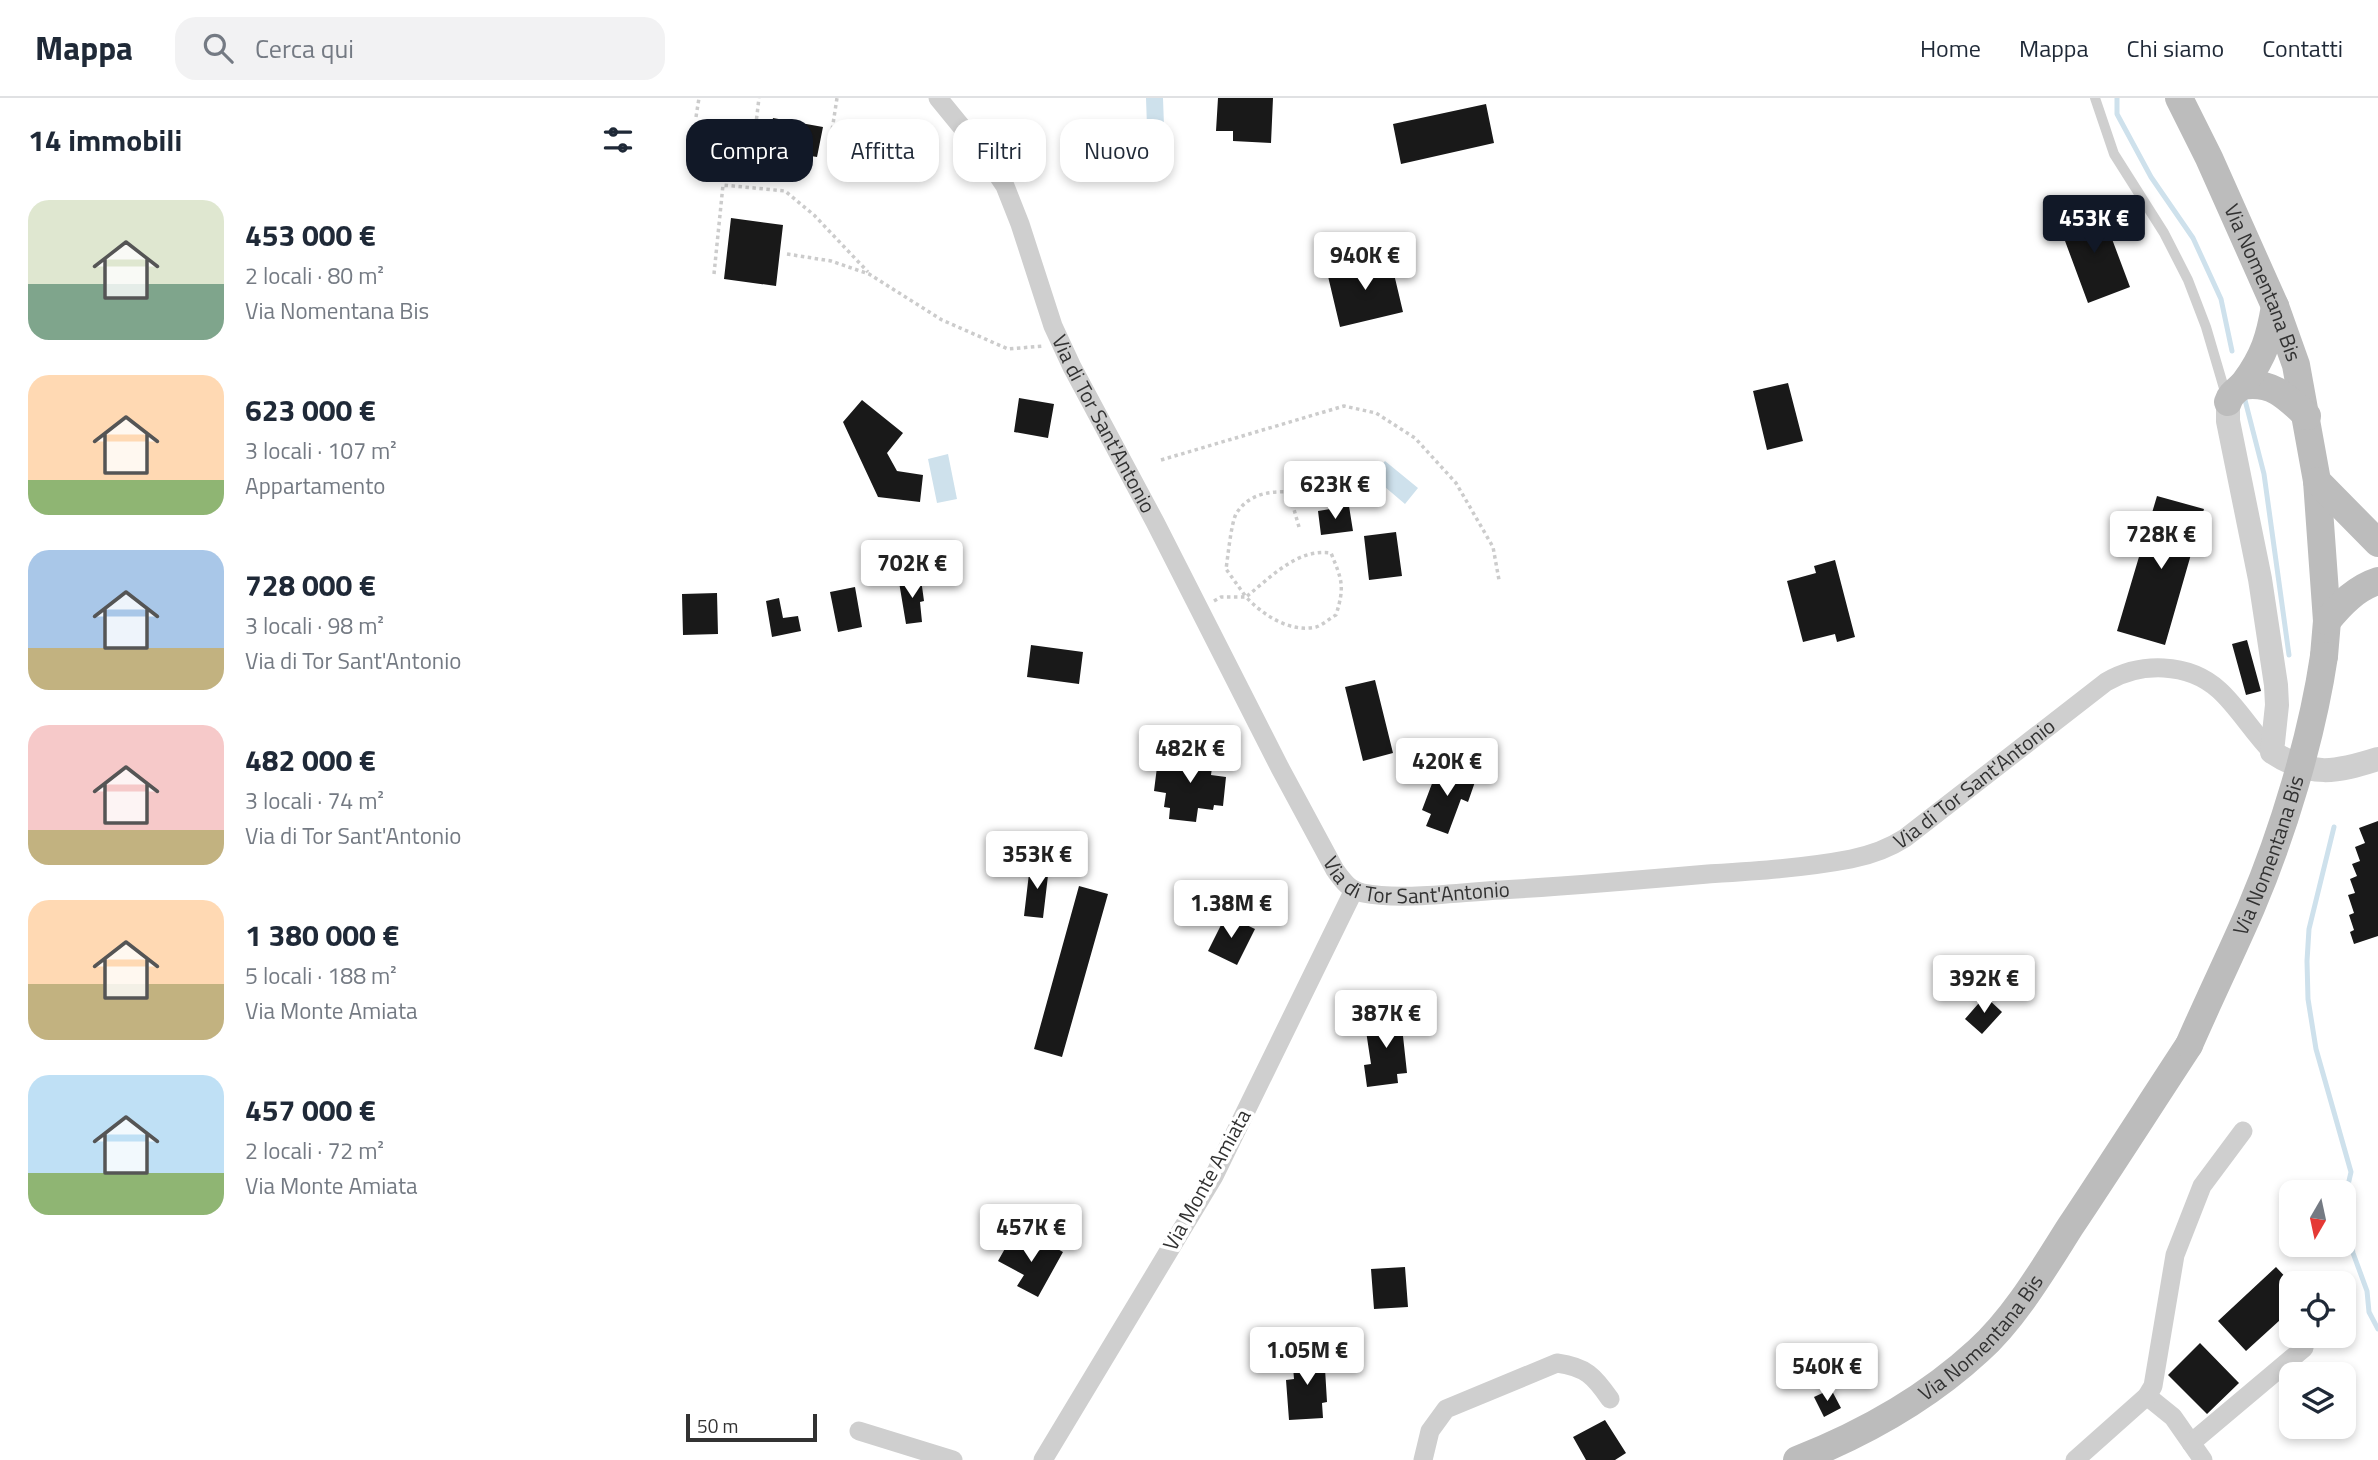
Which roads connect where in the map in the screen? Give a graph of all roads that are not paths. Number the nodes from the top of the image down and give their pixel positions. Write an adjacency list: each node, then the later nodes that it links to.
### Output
1 (938, 98): 13 (street, Via di Tor Sant'Antonio)
2 (2095, 98): 5 (lane)
3 (2179, 98): 4 (main road, Via Nomentana Bis)
4 (2275, 306): 5 (main road); 6 (main road, Via Nomentana Bis)
5 (2235, 394): 6 (main road); 11 (street)
6 (2307, 416): 7 (main road, Via Nomentana Bis)
7 (2317, 481): 8 (main road); 10 (main road, Via Nomentana Bis)
8 (2378, 543)
9 (2378, 581): 10 (main road)
10 (2327, 621): 23 (main road, Via Nomentana Bis, bridge)
11 (2272, 752): 12 (street, Via di Tor Sant'Antonio); 13 (street, Via di Tor Sant'Antonio)
12 (2378, 759)
13 (1354, 890): 21 (street, Via Monte Amiata)
14 (2243, 1131): 16 (street)
15 (2304, 1349): 19 (street)
16 (2147, 1396): 19 (street); 24 (street)
17 (1610, 1399): 22 (street)
18 (859, 1431): 20 (street)
19 (2191, 1443): 25 (street)
20 (953, 1460)
21 (1043, 1460)
22 (1423, 1460)
23 (1797, 1460)
24 (2075, 1460)
25 (2203, 1460)

